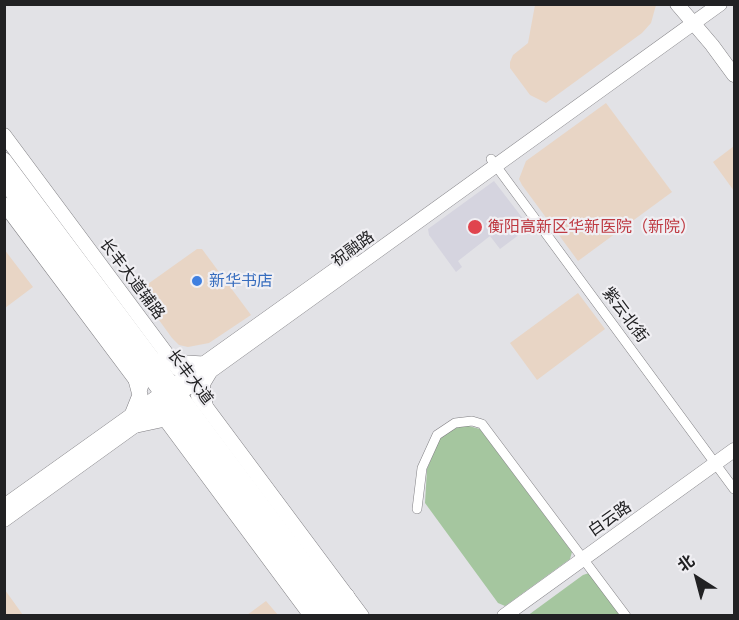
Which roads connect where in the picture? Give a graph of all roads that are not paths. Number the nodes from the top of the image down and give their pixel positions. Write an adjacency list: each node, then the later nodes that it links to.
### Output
1 (677, 4): 4 (main road)
2 (709, 4): 4 (main road, 祝融路)
3 (720, 4): 4 (main road, 祝融路)
4 (692, 16): 5 (main road); 6 (main road); 9 (main road, 祝融路)
5 (735, 65)
6 (735, 75)
7 (4, 135): 14 (main road, 长丰大道辅路)
8 (4, 160): 12 (main road, 长丰大道)
9 (494, 162): 15 (main road, 祝融路); 22 (street, 紫云北街)
10 (4, 181): 12 (main road, 长丰大道)
11 (4, 204): 12 (main road, 长丰大道辅路)
12 (26, 211): 13 (main road, 长丰大道); 16 (main road, 长丰大道辅路); 17 (main road, 长丰大道)
13 (156, 361): 14 (main road); 17 (main road, 长丰大道)
14 (174, 363): 15 (main road); 17 (main road, 长丰大道辅路)
15 (206, 369): 17 (main road, 祝融路); 18 (main road)
16 (136, 380): 17 (main road, 长丰大道辅路); 19 (main road)
17 (171, 396): 18 (main road, 长丰大道辅路); 19 (main road); 19 (main road, 祝融路); 29 (main road, 长丰大道辅路); 30 (main road, 长丰大道); 31 (main road, 长丰大道)
18 (204, 405): 28 (main road, 长丰大道辅路)
19 (134, 420): 24 (main road, 祝融路); 26 (main road, 祝融路)
20 (735, 450): 22 (main road, 白云路)
21 (735, 458): 22 (main road, 白云路)
22 (718, 466): 23 (street, 紫云北街); 27 (main road, 白云路)
23 (735, 489)
24 (4, 506)
25 (417, 509): 27 (street)
26 (4, 520)
27 (586, 561): 34 (main road, 白云路); 35 (main road, 白云路); 36 (street)
28 (347, 596): 32 (main road); 33 (main road, 长丰大道辅路)
29 (311, 615)
30 (328, 615)
31 (345, 615)
32 (352, 615)
33 (362, 615)
34 (504, 615)
35 (516, 615)
36 (626, 615)

